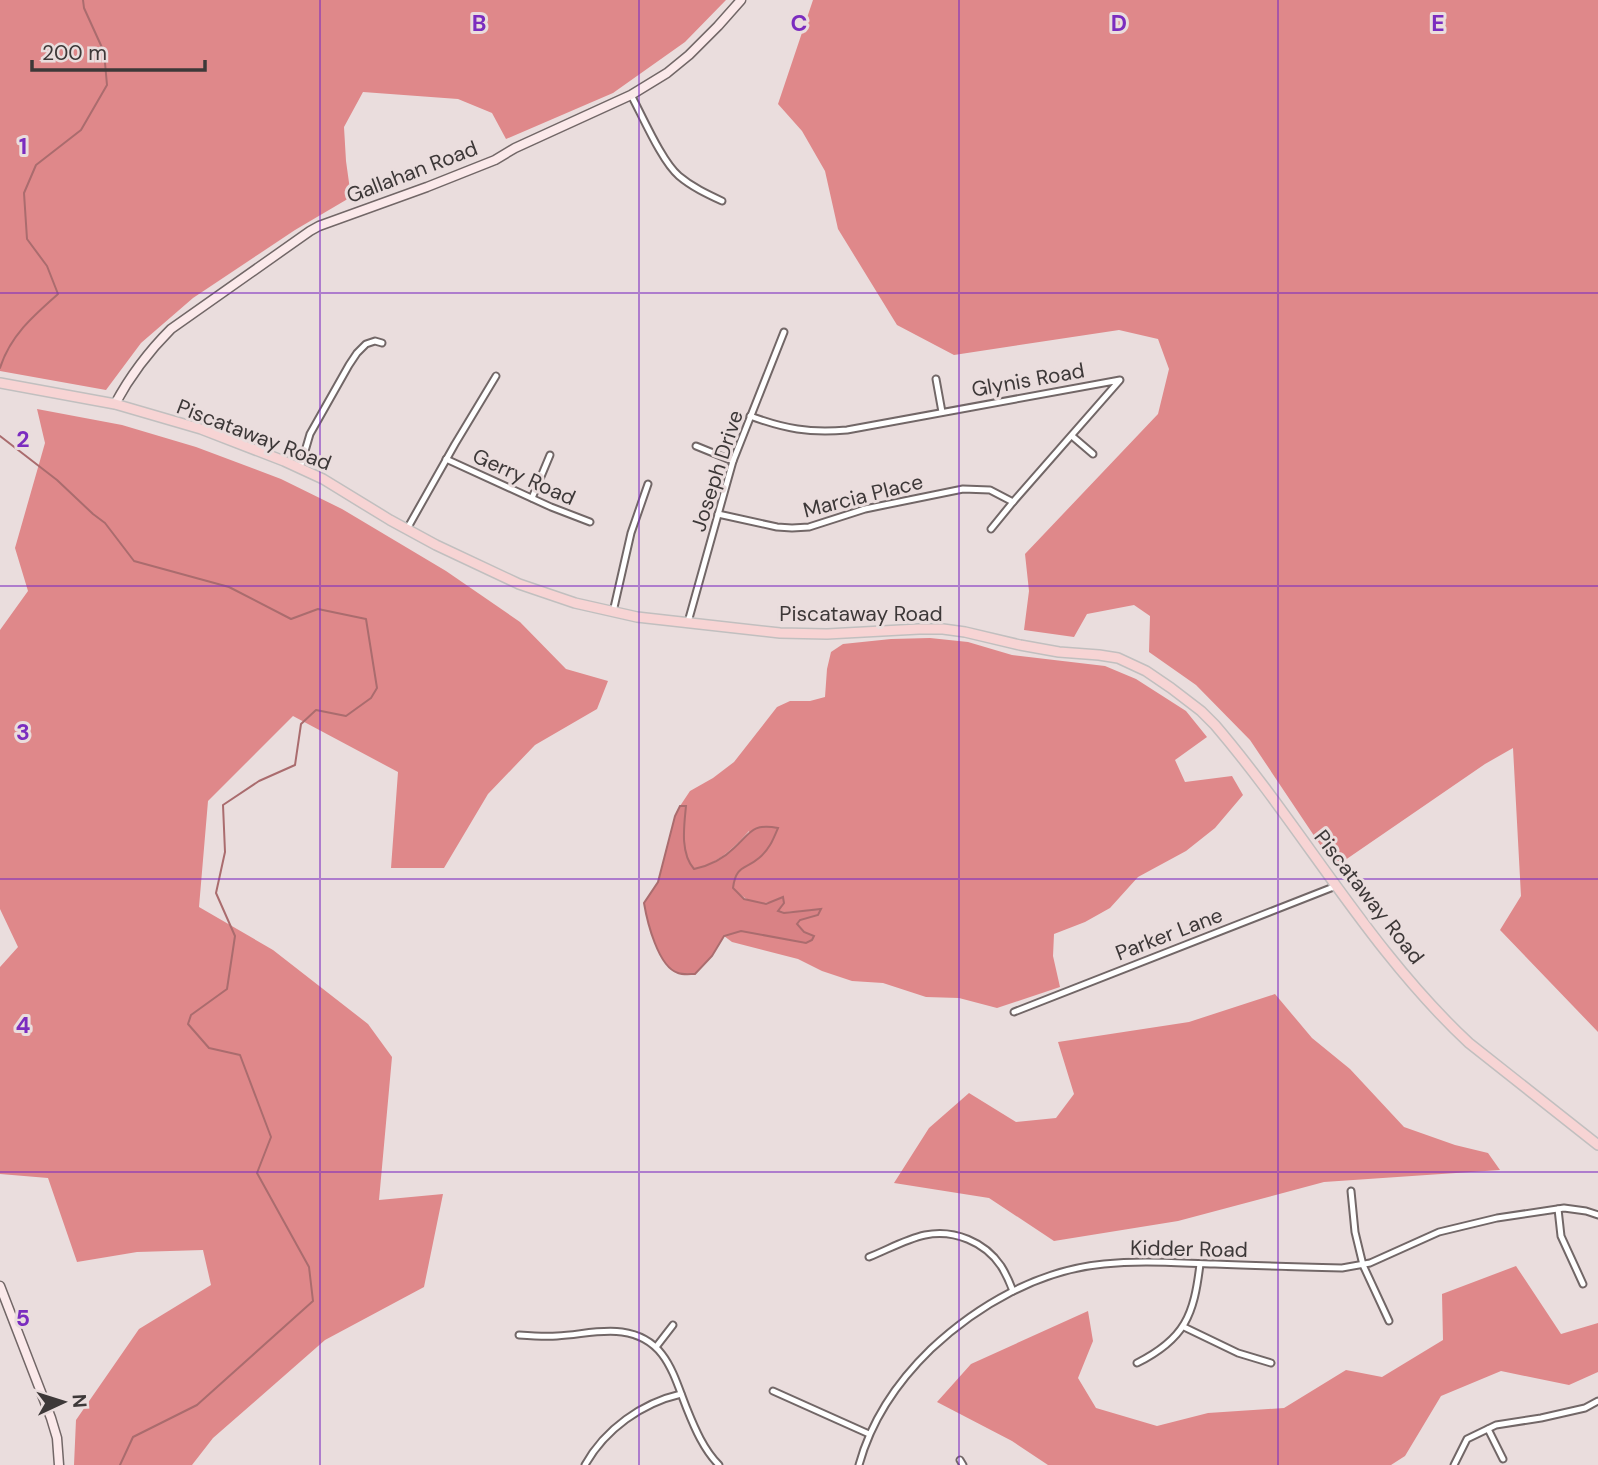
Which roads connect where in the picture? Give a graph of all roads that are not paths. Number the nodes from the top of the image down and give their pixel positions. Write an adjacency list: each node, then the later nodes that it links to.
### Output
1 (741, 0): 2 (street, Gallahan Road)
2 (631, 95): 3 (street); 9 (street, Gallahan Road)
3 (722, 201)
4 (784, 332): 11 (street, Joseph Drive)
5 (382, 342): 18 (street)
6 (496, 376): 16 (street)
7 (936, 379): 10 (street)
8 (4, 384): 9 (main road, Piscataway Road)
9 (116, 404): 18 (main road, Piscataway Road)
10 (942, 412): 11 (street, Glynis Road); 12 (street, Glynis Road)
11 (750, 416): 17 (street, Joseph Drive)
12 (1072, 436): 14 (street); 21 (street, Glynis Road)
13 (696, 446): 17 (street)
14 (1093, 454)
15 (550, 455): 20 (street)
16 (446, 459): 20 (street, Gerry Road); 24 (street)
17 (733, 461): 22 (street, Joseph Drive)
18 (300, 468): 24 (main road, Piscataway Road)
19 (648, 484): 26 (street)
20 (532, 498): 23 (street, Gerry Road)
21 (1013, 502): 22 (street, Marcia Place); 25 (street, Glynis Road)
22 (718, 514): 27 (street, Joseph Drive)
23 (590, 522)
24 (407, 529): 26 (main road, Piscataway Road)
25 (991, 529)
26 (613, 612): 27 (main road, Piscataway Road)
27 (688, 622): 28 (main road, Piscataway Road)
28 (1336, 886): 29 (street, Parker Lane); 30 (main road, Piscataway Road)
29 (1014, 1012)
30 (1598, 1145)
31 (1350, 1191): 36 (street)
32 (1558, 1209): 33 (street, Kidder Road); 36 (street, Kidder Road); 37 (street)
33 (1598, 1215)
34 (869, 1257): 39 (street)
35 (1200, 1264): 36 (street, Kidder Road); 39 (street, Kidder Road); 42 (street)
36 (1363, 1265): 40 (street)
37 (1583, 1284)
38 (0, 1286): 53 (street)
39 (1013, 1291): 51 (street, Kidder Road)
40 (1389, 1321)
41 (673, 1325): 44 (street)
42 (1184, 1327): 45 (street); 46 (street)
43 (519, 1335): 44 (street)
44 (656, 1347): 48 (street)
45 (1137, 1363)
46 (1271, 1363)
47 (773, 1391): 51 (street)
48 (681, 1394): 54 (street); 55 (street)
49 (1598, 1401): 50 (street)
50 (1488, 1429): 52 (street); 57 (street)
51 (869, 1434): 56 (street, Kidder Road)
52 (1503, 1459)
53 (59, 1465)
54 (585, 1465)
55 (719, 1465)
56 (859, 1465)
57 (1454, 1465)

